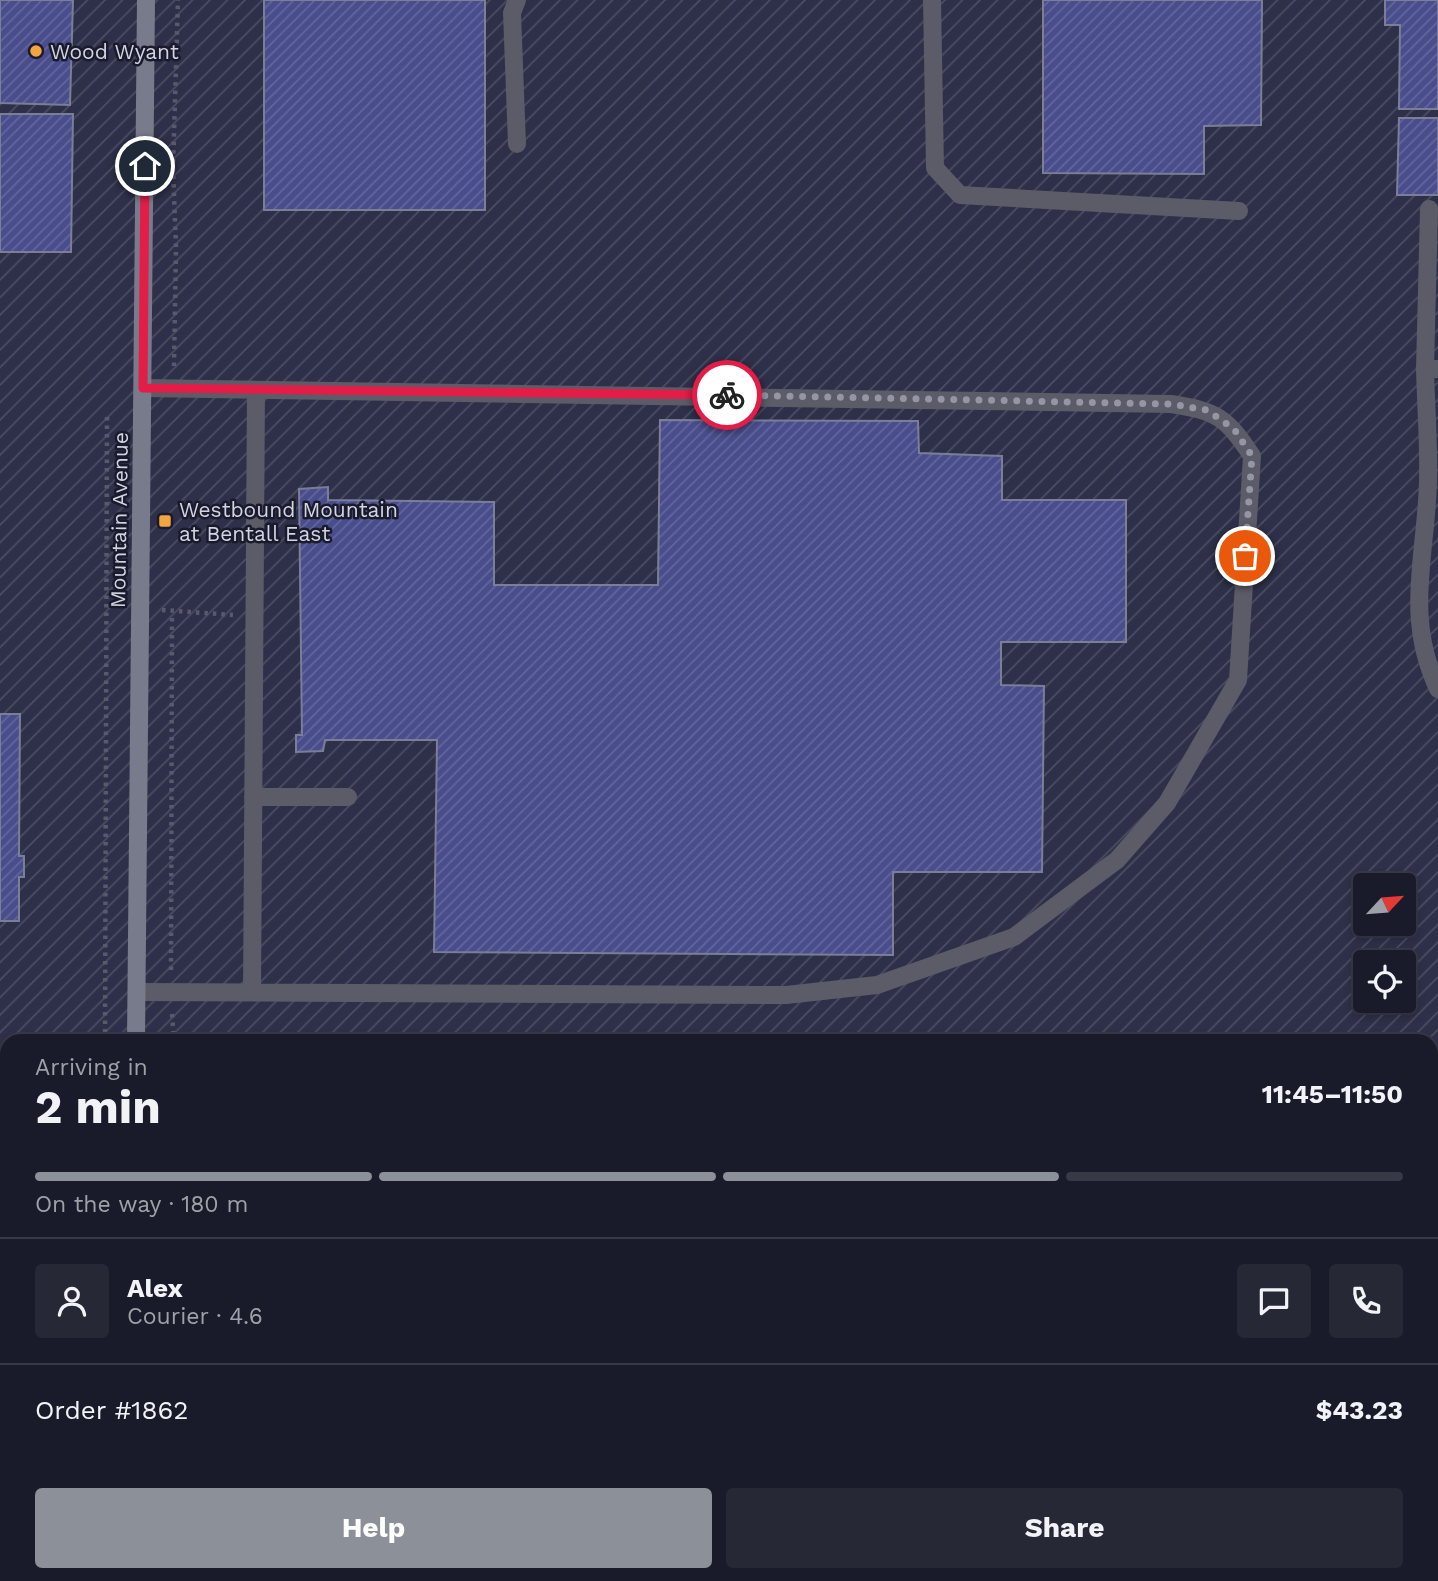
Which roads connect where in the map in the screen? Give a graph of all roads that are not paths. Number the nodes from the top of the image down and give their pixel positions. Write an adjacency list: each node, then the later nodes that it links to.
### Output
1 (146, 0): 8 (street, Mountain Avenue)
2 (517, 0): 4 (lane)
3 (932, 0): 6 (lane)
4 (517, 144)
5 (1429, 209): 7 (lane)
6 (1239, 211)
7 (1432, 369): 10 (lane)
8 (143, 388): 9 (lane); 13 (street, Mountain Avenue)
9 (256, 390): 11 (lane); 14 (lane)
10 (1438, 688)
11 (253, 797): 12 (lane); 14 (lane)
12 (348, 797)
13 (137, 992): 14 (lane); 15 (street, Mountain Avenue)
14 (252, 992)
15 (136, 1034)

